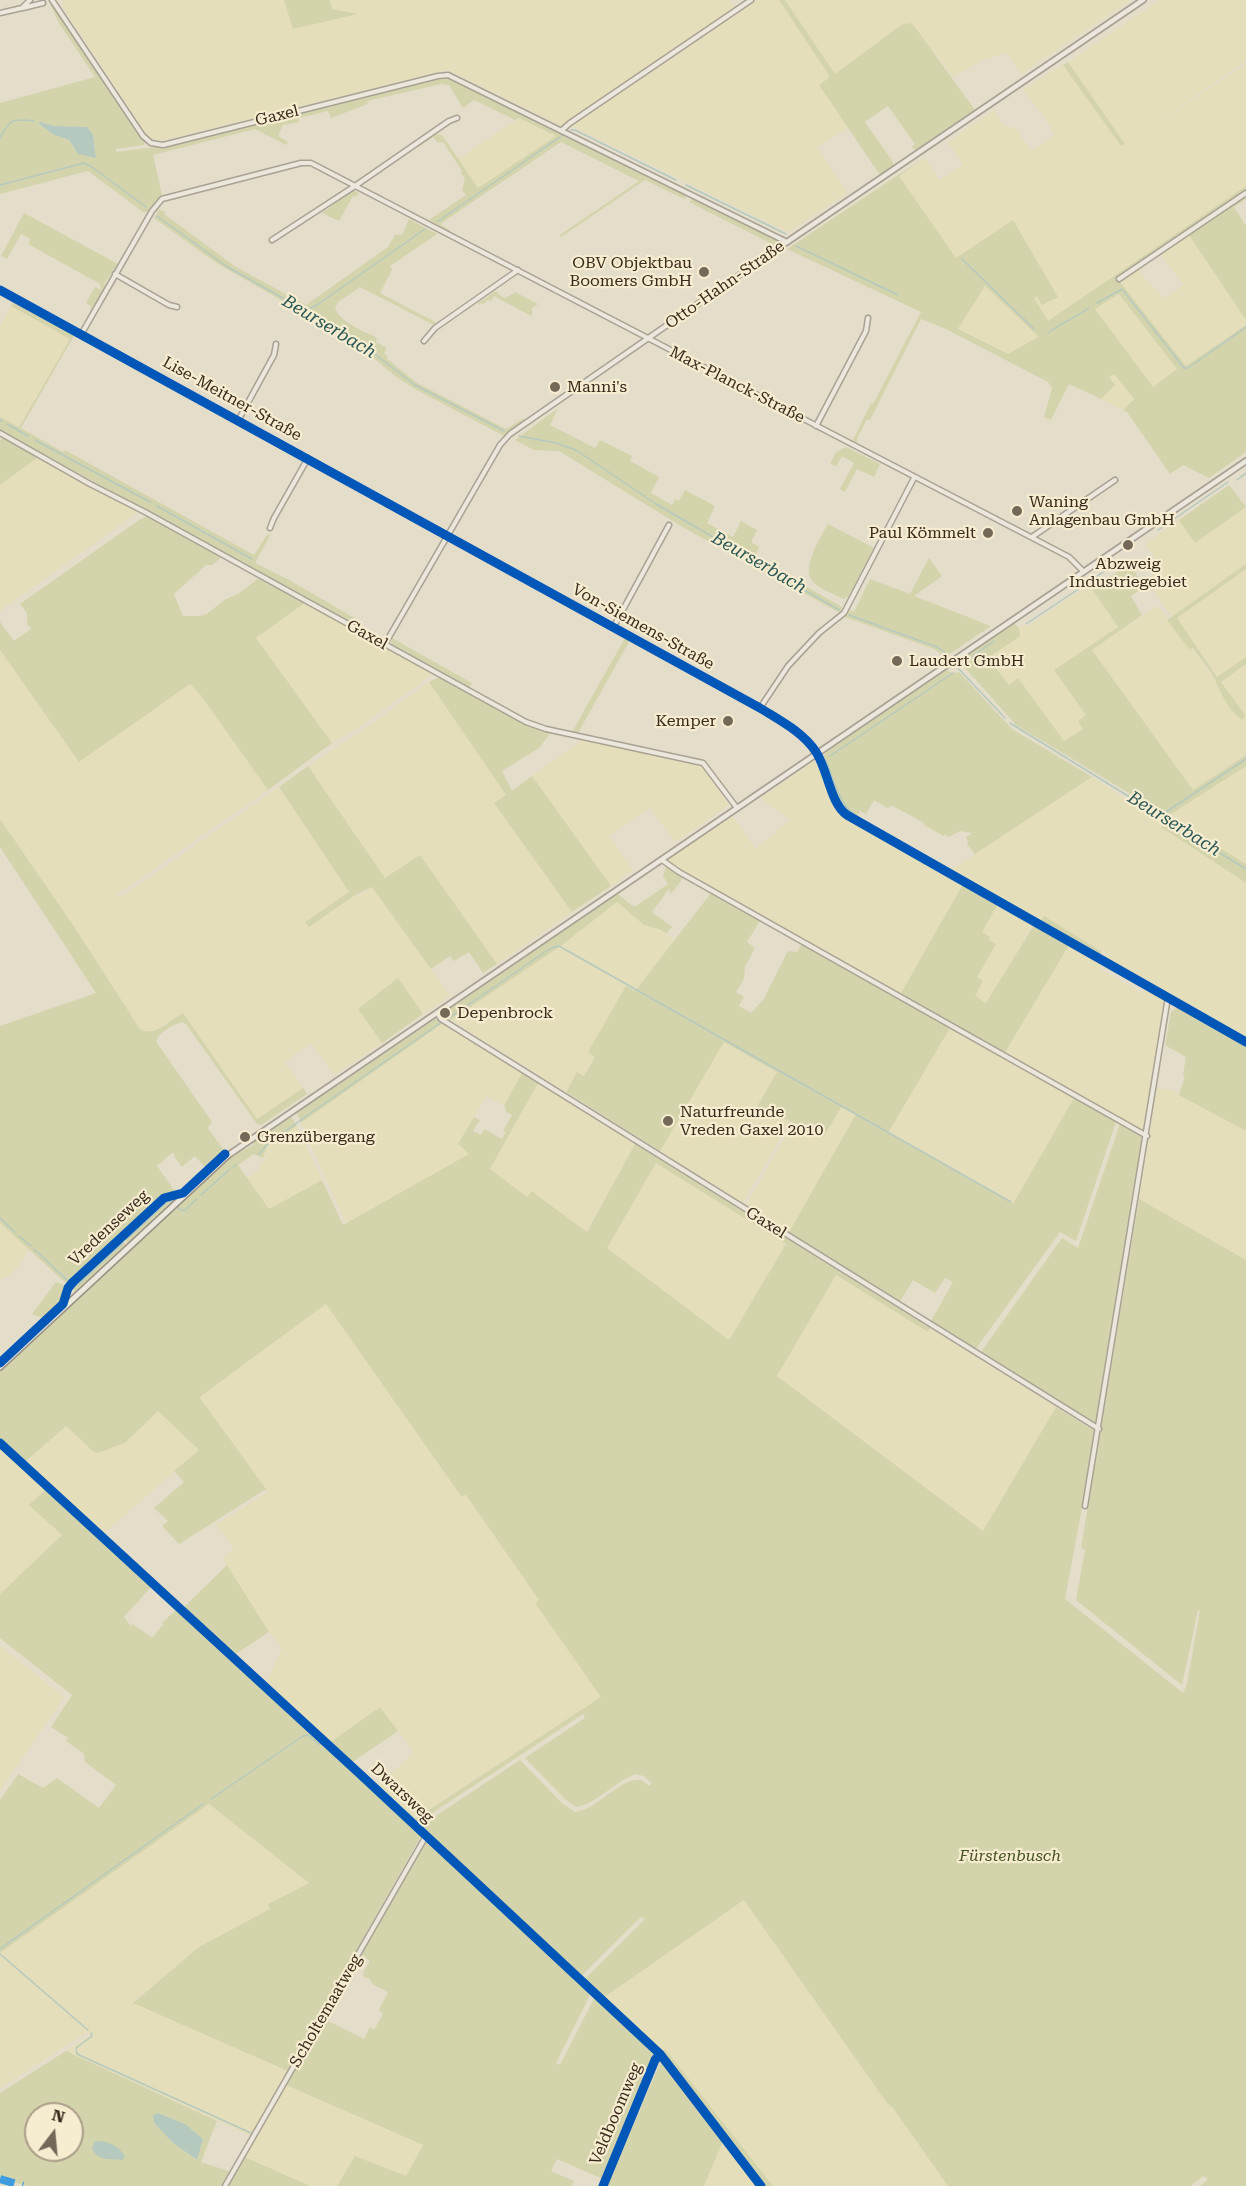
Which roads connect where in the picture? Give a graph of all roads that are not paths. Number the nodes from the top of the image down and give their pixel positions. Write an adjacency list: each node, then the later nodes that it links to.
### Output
1 (30, 0): 6 (street)
2 (54, 0): 9 (street, Gaxel)
3 (751, 0): 9 (street)
4 (1143, 0): 13 (street, Otto-Hahn-Straße)
5 (43, 3): 6 (street)
6 (22, 8): 7 (street)
7 (0, 14)
8 (458, 118): 10 (street)
9 (562, 130): 13 (street, Gaxel)
10 (355, 186): 12 (street); 14 (street, Max-Planck-Straße); 15 (street, Max-Planck-Straße)
11 (1246, 193): 16 (street)
12 (272, 240)
13 (787, 242): 21 (street, Otto-Hahn-Straße)
14 (518, 270): 21 (street, Max-Planck-Straße); 22 (street)
15 (115, 274): 18 (street); 20 (street, Max-Planck-Straße)
16 (1119, 279)
17 (0, 290): 20 (street, Lise-Meitner-Straße)
18 (177, 307)
19 (868, 318): 25 (street)
20 (82, 333): 24 (street, Lise-Meitner-Straße)
21 (648, 339): 25 (street, Max-Planck-Straße); 33 (street, Otto-Hahn-Straße)
22 (424, 341)
23 (276, 344): 24 (street, Lise-Meitner-Straße)
24 (239, 419): 27 (street, Lise-Meitner-Straße)
25 (816, 426): 29 (street, Max-Planck-Straße)
26 (0, 433): 37 (street, Gaxel)
27 (308, 458): 32 (street, Lise-Meitner-Straße); 33 (street, Lise-Meitner-Straße)
28 (1246, 461): 35 (street)
29 (914, 478): 34 (street, Max-Planck-Straße); 38 (street)
30 (1115, 480): 34 (street)
31 (669, 525): 36 (street)
32 (270, 528)
33 (448, 535): 36 (street, Von-Siemens-Straße); 37 (street, Otto-Hahn-Straße)
34 (1032, 538): 35 (street, Max-Planck-Straße)
35 (1083, 571): 39 (street)
36 (613, 628): 38 (street, Von-Siemens-Straße)
37 (385, 644): 40 (street, Gaxel)
38 (760, 708): 39 (street, Von-Siemens-Straße)
39 (817, 753): 40 (street); 42 (street)
40 (737, 808): 41 (street)
41 (662, 860): 43 (street); 45 (street)
42 (1168, 997): 44 (street); 45 (street)
43 (436, 1013): 46 (street); 48 (street, Gaxel)
44 (1246, 1042)
45 (1147, 1136): 48 (street)
46 (227, 1156): 47 (main road, Vredenseweg)
47 (0, 1367)
48 (1099, 1429): 50 (street)
49 (0, 1443): 51 (street, Dwarsweg)
50 (1085, 1506)
51 (426, 1836): 52 (street, Dwarsweg); 53 (street, Scholtemaatweg)
52 (660, 2054): 54 (street, Veldboomweg); 55 (street, Dwarsweg)
53 (225, 2186)
54 (603, 2186)
55 (761, 2186)

